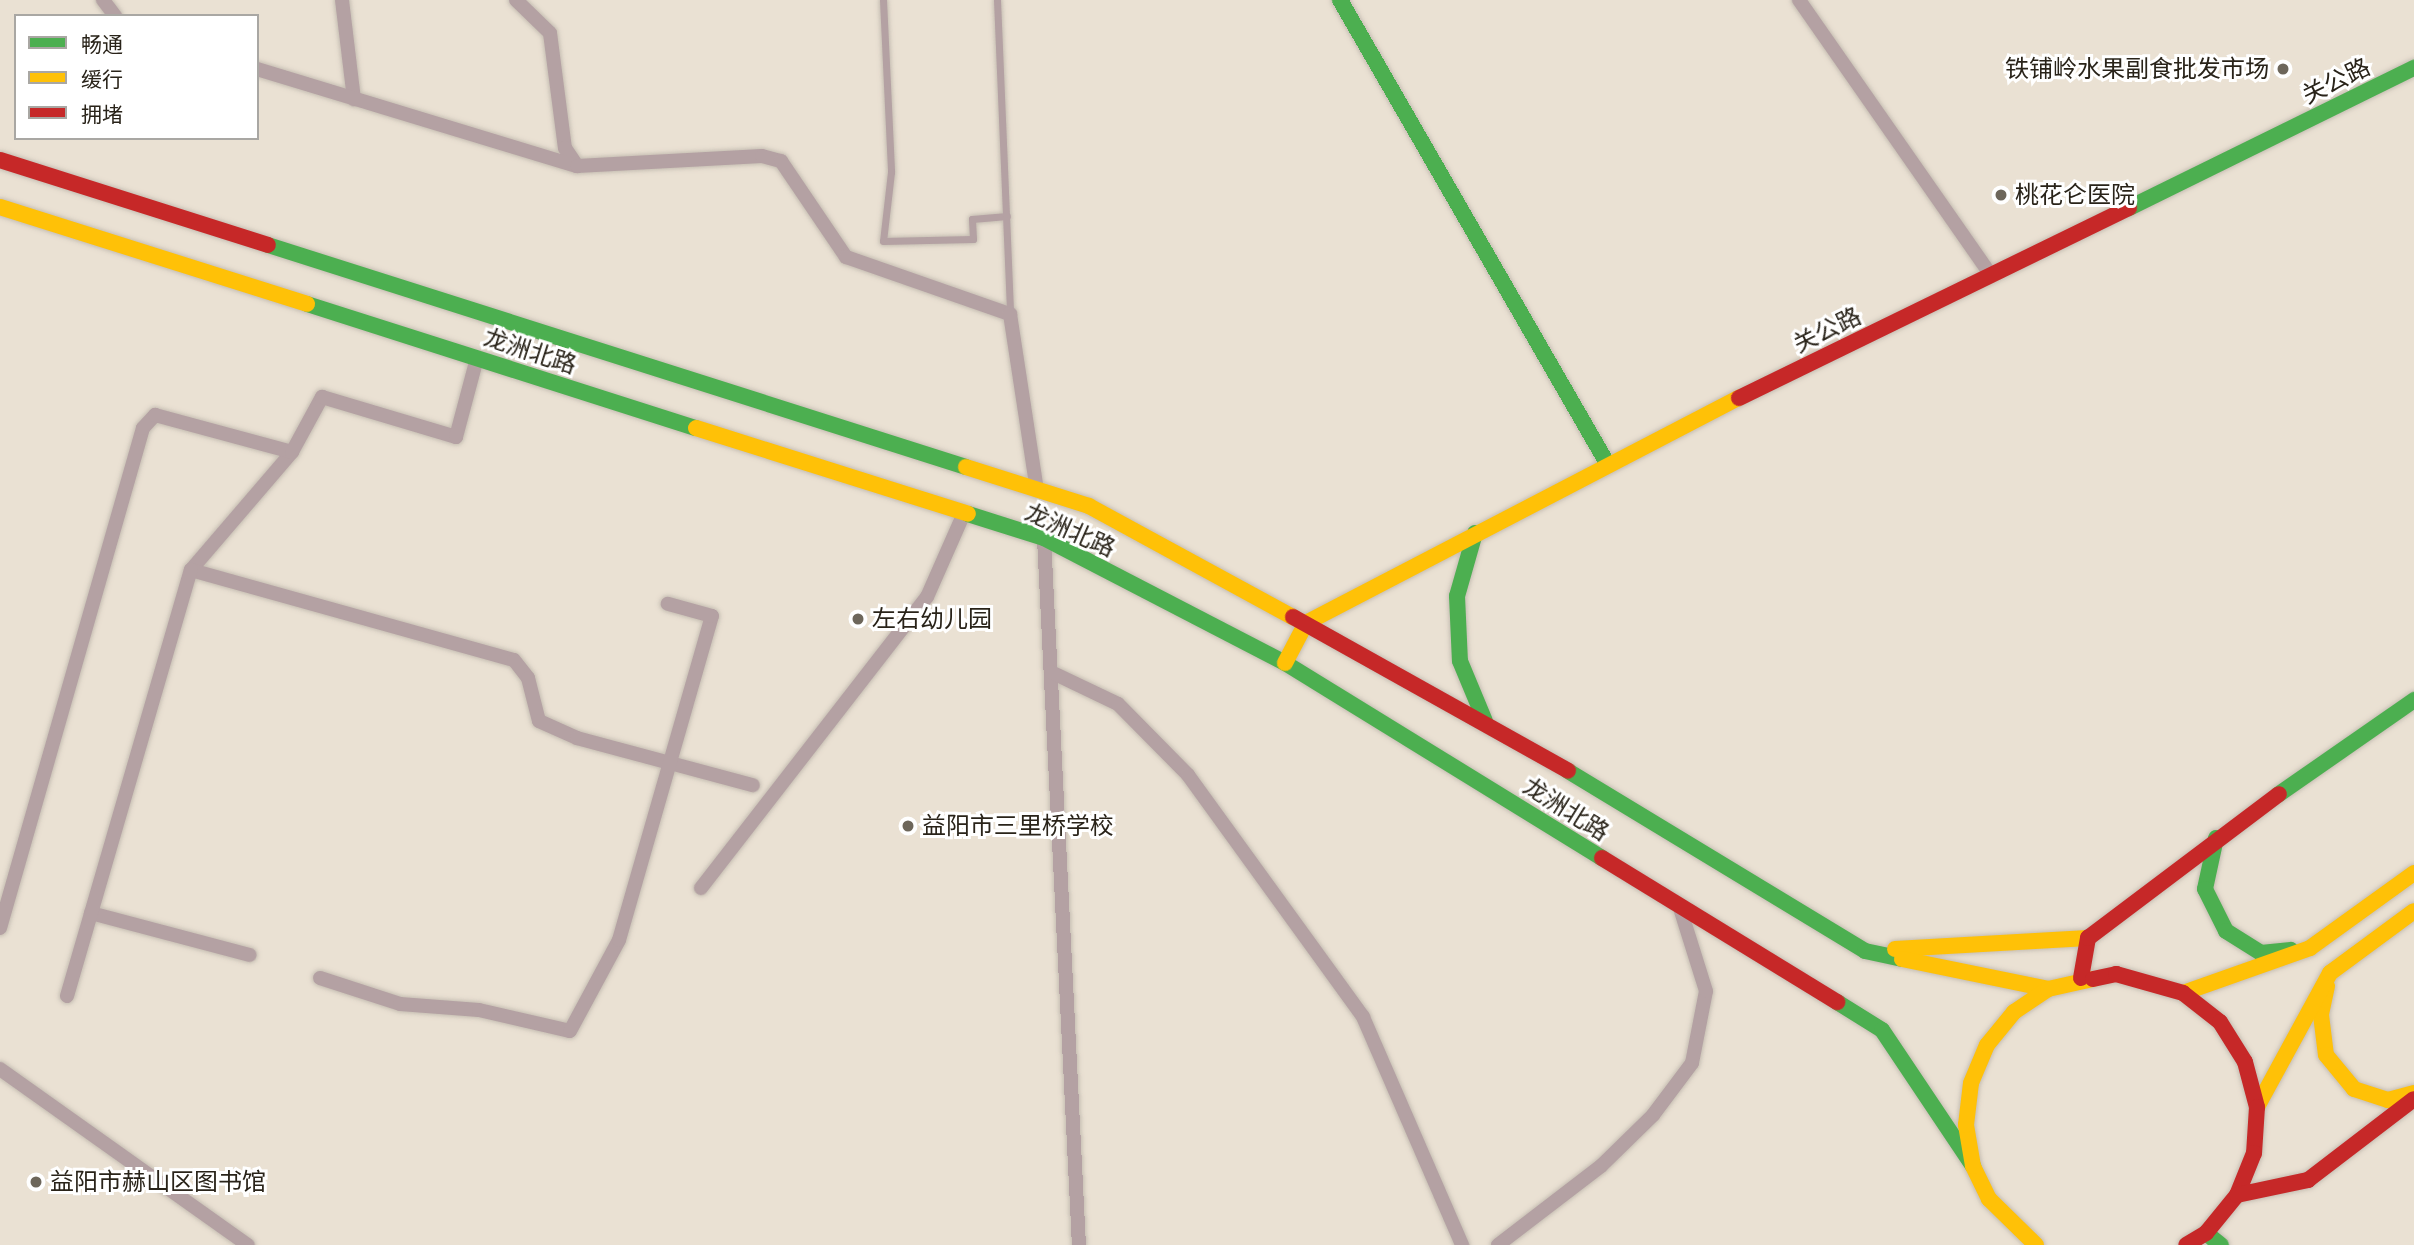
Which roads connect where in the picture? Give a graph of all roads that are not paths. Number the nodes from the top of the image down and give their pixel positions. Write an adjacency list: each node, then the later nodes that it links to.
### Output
1 (342, 0): 9 (street)
2 (516, 0): 11 (street)
3 (883, 0): 13 (lane)
4 (997, 0): 13 (lane)
5 (1340, 0): 18 (main road)
6 (1798, 0): 14 (street)
7 (2414, 68): 14 (main road, 关公路)
8 (259, 70): 9 (street)
9 (354, 99): 11 (street)
10 (0, 160): 19 (main road, 龙洲北路)
11 (577, 166): 15 (street)
12 (0, 207): 16 (main road, 龙洲北路)
13 (1007, 216): 15 (lane)
14 (1991, 275): 18 (main road, 关公路)
15 (1010, 314): 19 (street)
16 (477, 358): 17 (street); 20 (main road, 龙洲北路)
17 (292, 452): 23 (street); 38 (street)
18 (1607, 463): 21 (main road, 关公路)
19 (1037, 490): 25 (main road, 龙洲北路)
20 (964, 513): 22 (main road, 龙洲北路); 34 (street)
21 (1475, 533): 25 (main road, 关公路); 29 (main road)
22 (1044, 538): 26 (main road, 龙洲北路); 27 (street)
23 (191, 570): 30 (street); 37 (street)
24 (668, 604): 30 (street)
25 (1306, 624): 26 (main road); 29 (main road, 龙洲北路)
26 (1285, 663): 35 (main road, 龙洲北路)
27 (1051, 672): 57 (street); 58 (street)
28 (2414, 699): 32 (main road)
29 (1485, 721): 41 (main road, 龙洲北路)
30 (671, 763): 31 (street); 44 (street)
31 (753, 785)
32 (2216, 838): 39 (main road); 40 (main road)
33 (2414, 873): 40 (main road)
34 (701, 888)
35 (1679, 905): 53 (main road, 龙洲北路); 59 (street)
36 (2414, 911): 43 (main road)
37 (91, 913): 42 (street); 48 (street)
38 (0, 929)
39 (2088, 938): 41 (main road); 45 (main road)
40 (2310, 948): 47 (main road)
41 (1865, 951): 46 (main road, 龙洲北路)
42 (250, 955)
43 (2330, 973): 50 (main road); 52 (main road)
44 (320, 978)
45 (2081, 978): 46 (main road); 47 (main road)
46 (2048, 989): 53 (main road)
47 (2183, 993): 52 (main road)
48 (67, 996)
49 (0, 1069): 56 (street)
50 (2414, 1093)
51 (2414, 1099): 54 (main road)
52 (2257, 1107): 54 (main road)
53 (1973, 1166): 60 (main road)
54 (2237, 1195): 55 (main road)
55 (2204, 1239): 61 (main road); 62 (main road)
56 (248, 1245)
57 (1079, 1245)
58 (1462, 1245)
59 (1498, 1245)
60 (2036, 1245)
61 (2186, 1245)
62 (2221, 1245)

